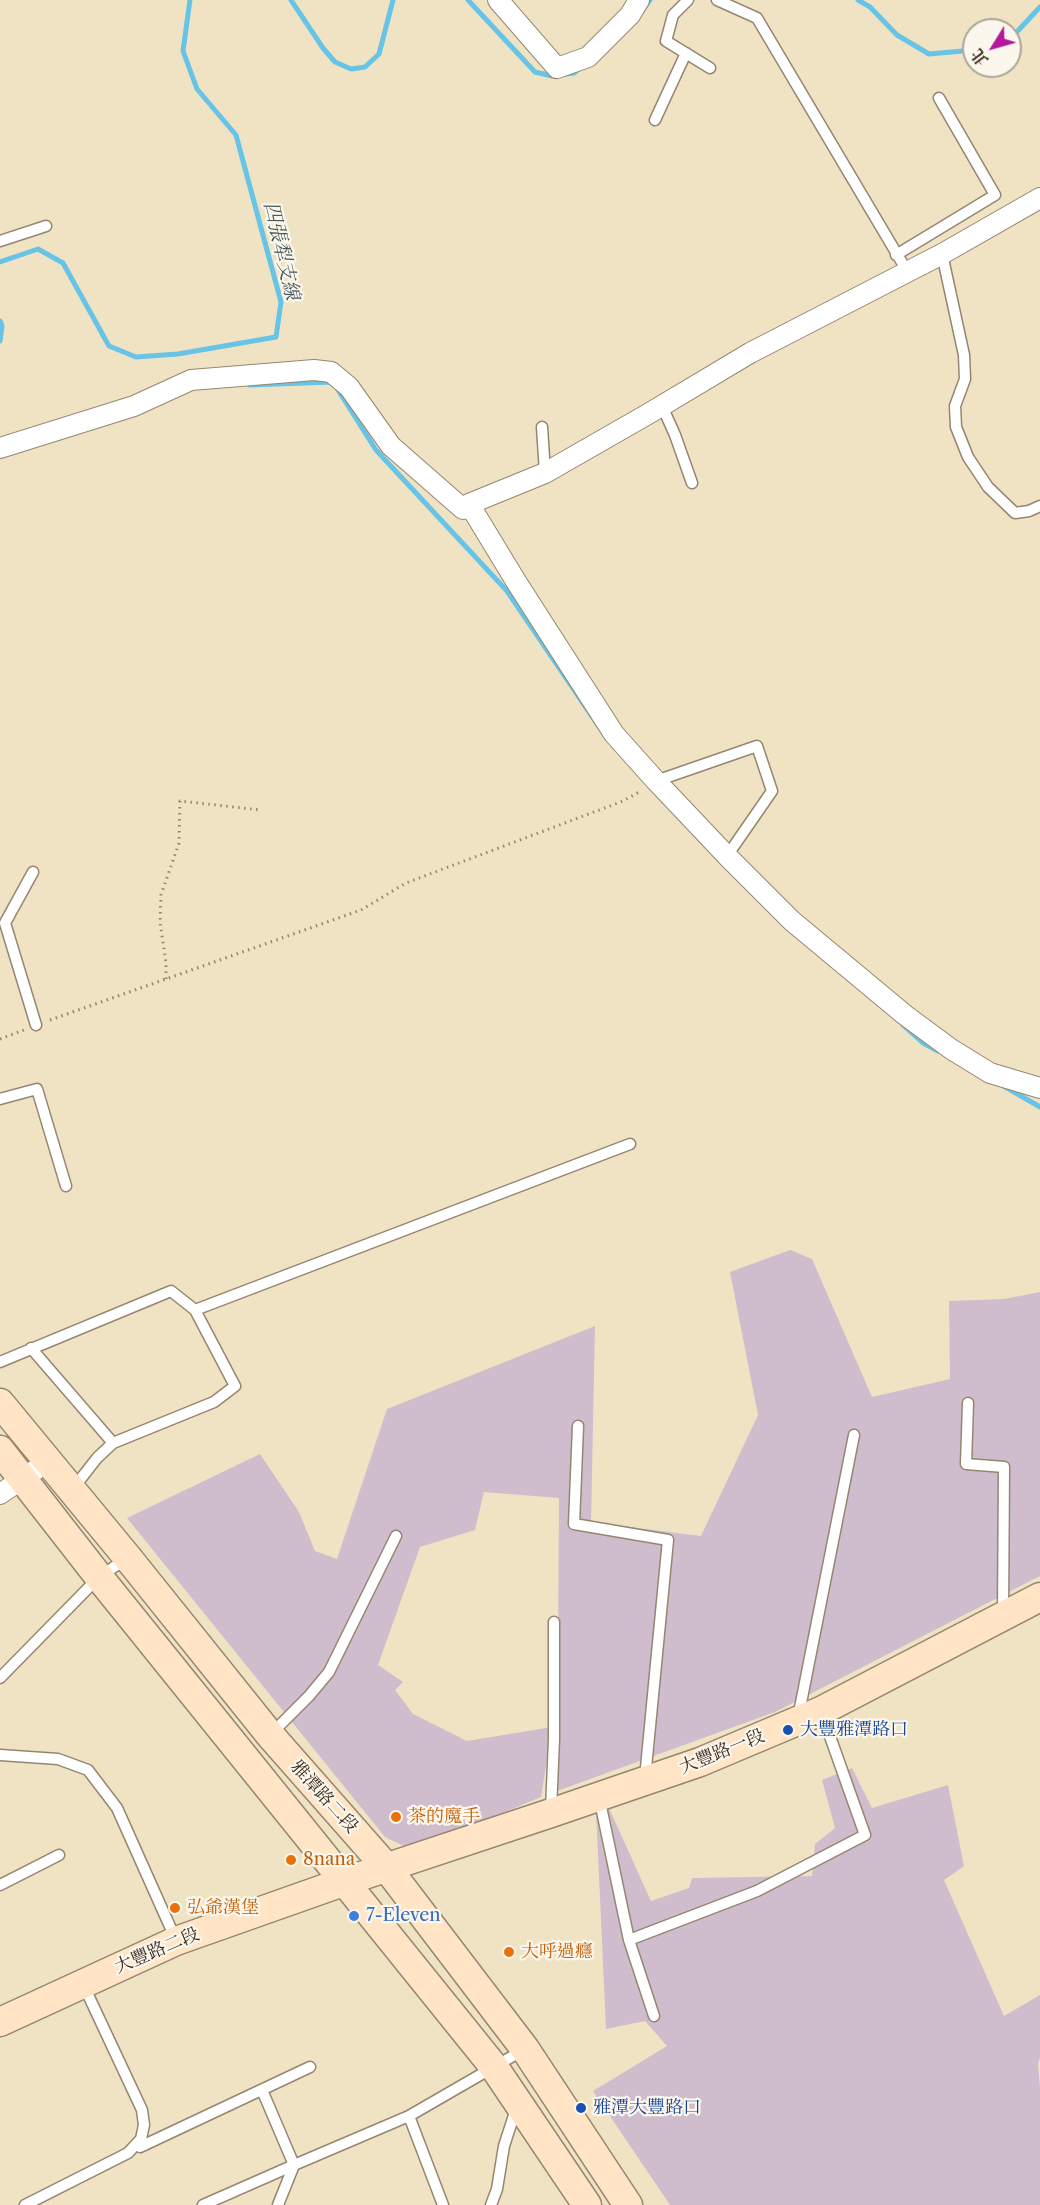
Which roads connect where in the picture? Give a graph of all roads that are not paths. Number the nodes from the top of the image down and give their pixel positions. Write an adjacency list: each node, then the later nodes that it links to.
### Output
1 (498, 0): 2 (street)
2 (639, 0)
3 (688, 0): 5 (lane)
4 (717, 0): 13 (lane)
5 (686, 54): 6 (lane); 8 (lane)
6 (710, 68)
7 (939, 98): 13 (lane)
8 (655, 120)
9 (1040, 198): 12 (street)
10 (46, 226): 11 (lane)
11 (0, 241)
12 (942, 254): 13 (street); 20 (lane)
13 (902, 263): 14 (street)
14 (662, 406): 17 (street); 18 (lane)
15 (542, 427): 17 (lane)
16 (0, 448): 19 (street)
17 (545, 473): 19 (street)
18 (692, 483)
19 (469, 504): 21 (street)
20 (1040, 506)
21 (656, 781): 22 (street); 22 (lane)
22 (728, 856): 25 (street)
23 (33, 872): 24 (lane)
24 (36, 1025)
25 (1040, 1088)
26 (0, 1099): 28 (lane)
27 (630, 1144): 29 (lane)
28 (66, 1186)
29 (195, 1310): 30 (lane); 36 (lane)
30 (31, 1348): 31 (lane); 36 (lane)
31 (0, 1362)
32 (0, 1403): 38 (street, 雅潭路二段)
33 (968, 1403): 45 (lane)
34 (578, 1426): 51 (lane)
35 (854, 1435): 48 (lane)
36 (113, 1443): 40 (lane)
37 (0, 1450): 39 (street, 雅潭路二段)
38 (47, 1462): 39 (street); 40 (street, 雅潭路二段)
39 (11, 1486): 43 (street, 雅潭路二段)
40 (72, 1490): 42 (street, 雅潭路二段)
41 (396, 1536): 49 (lane)
42 (128, 1558): 43 (lane); 49 (street, 雅潭路二段)
43 (99, 1578): 47 (lane); 56 (street, 雅潭路二段)
44 (1040, 1597): 45 (street, 大豐路一段)
45 (1003, 1617): 48 (street, 大豐路一段)
46 (554, 1622): 53 (lane)
47 (0, 1678)
48 (809, 1716): 51 (street, 大豐路一段); 58 (lane)
49 (270, 1735): 55 (street, 雅潭路二段)
50 (0, 1755): 59 (lane)
51 (645, 1781): 52 (street, 大豐路一段)
52 (599, 1797): 53 (street, 大豐路一段); 58 (lane)
53 (551, 1814): 55 (street, 大豐路一段)
54 (59, 1855): 57 (lane)
55 (387, 1868): 56 (street, 大豐路二段); 63 (street, 雅潭路二段)
56 (343, 1882): 59 (street, 大豐路二段); 65 (street, 雅潭路二段)
57 (0, 1885)
58 (629, 1940): 61 (lane)
59 (176, 1941): 60 (street, 大豐路二段)
60 (82, 1984): 62 (street, 大豐路二段); 71 (lane)
61 (654, 2016)
62 (0, 2022)
63 (525, 2049): 65 (lane); 77 (street, 雅潭路二段)
64 (310, 2067): 66 (lane)
65 (494, 2067): 67 (street, 雅潭路二段); 68 (lane)
66 (262, 2090): 69 (lane); 70 (lane)
67 (518, 2103): 75 (lane); 76 (street, 雅潭路二段)
68 (409, 2116): 70 (lane); 74 (lane)
69 (140, 2147)
70 (294, 2165): 72 (lane); 73 (lane)
71 (25, 2205)
72 (203, 2205)
73 (278, 2205)
74 (442, 2205)
75 (491, 2205)
76 (586, 2205)
77 (628, 2205)

